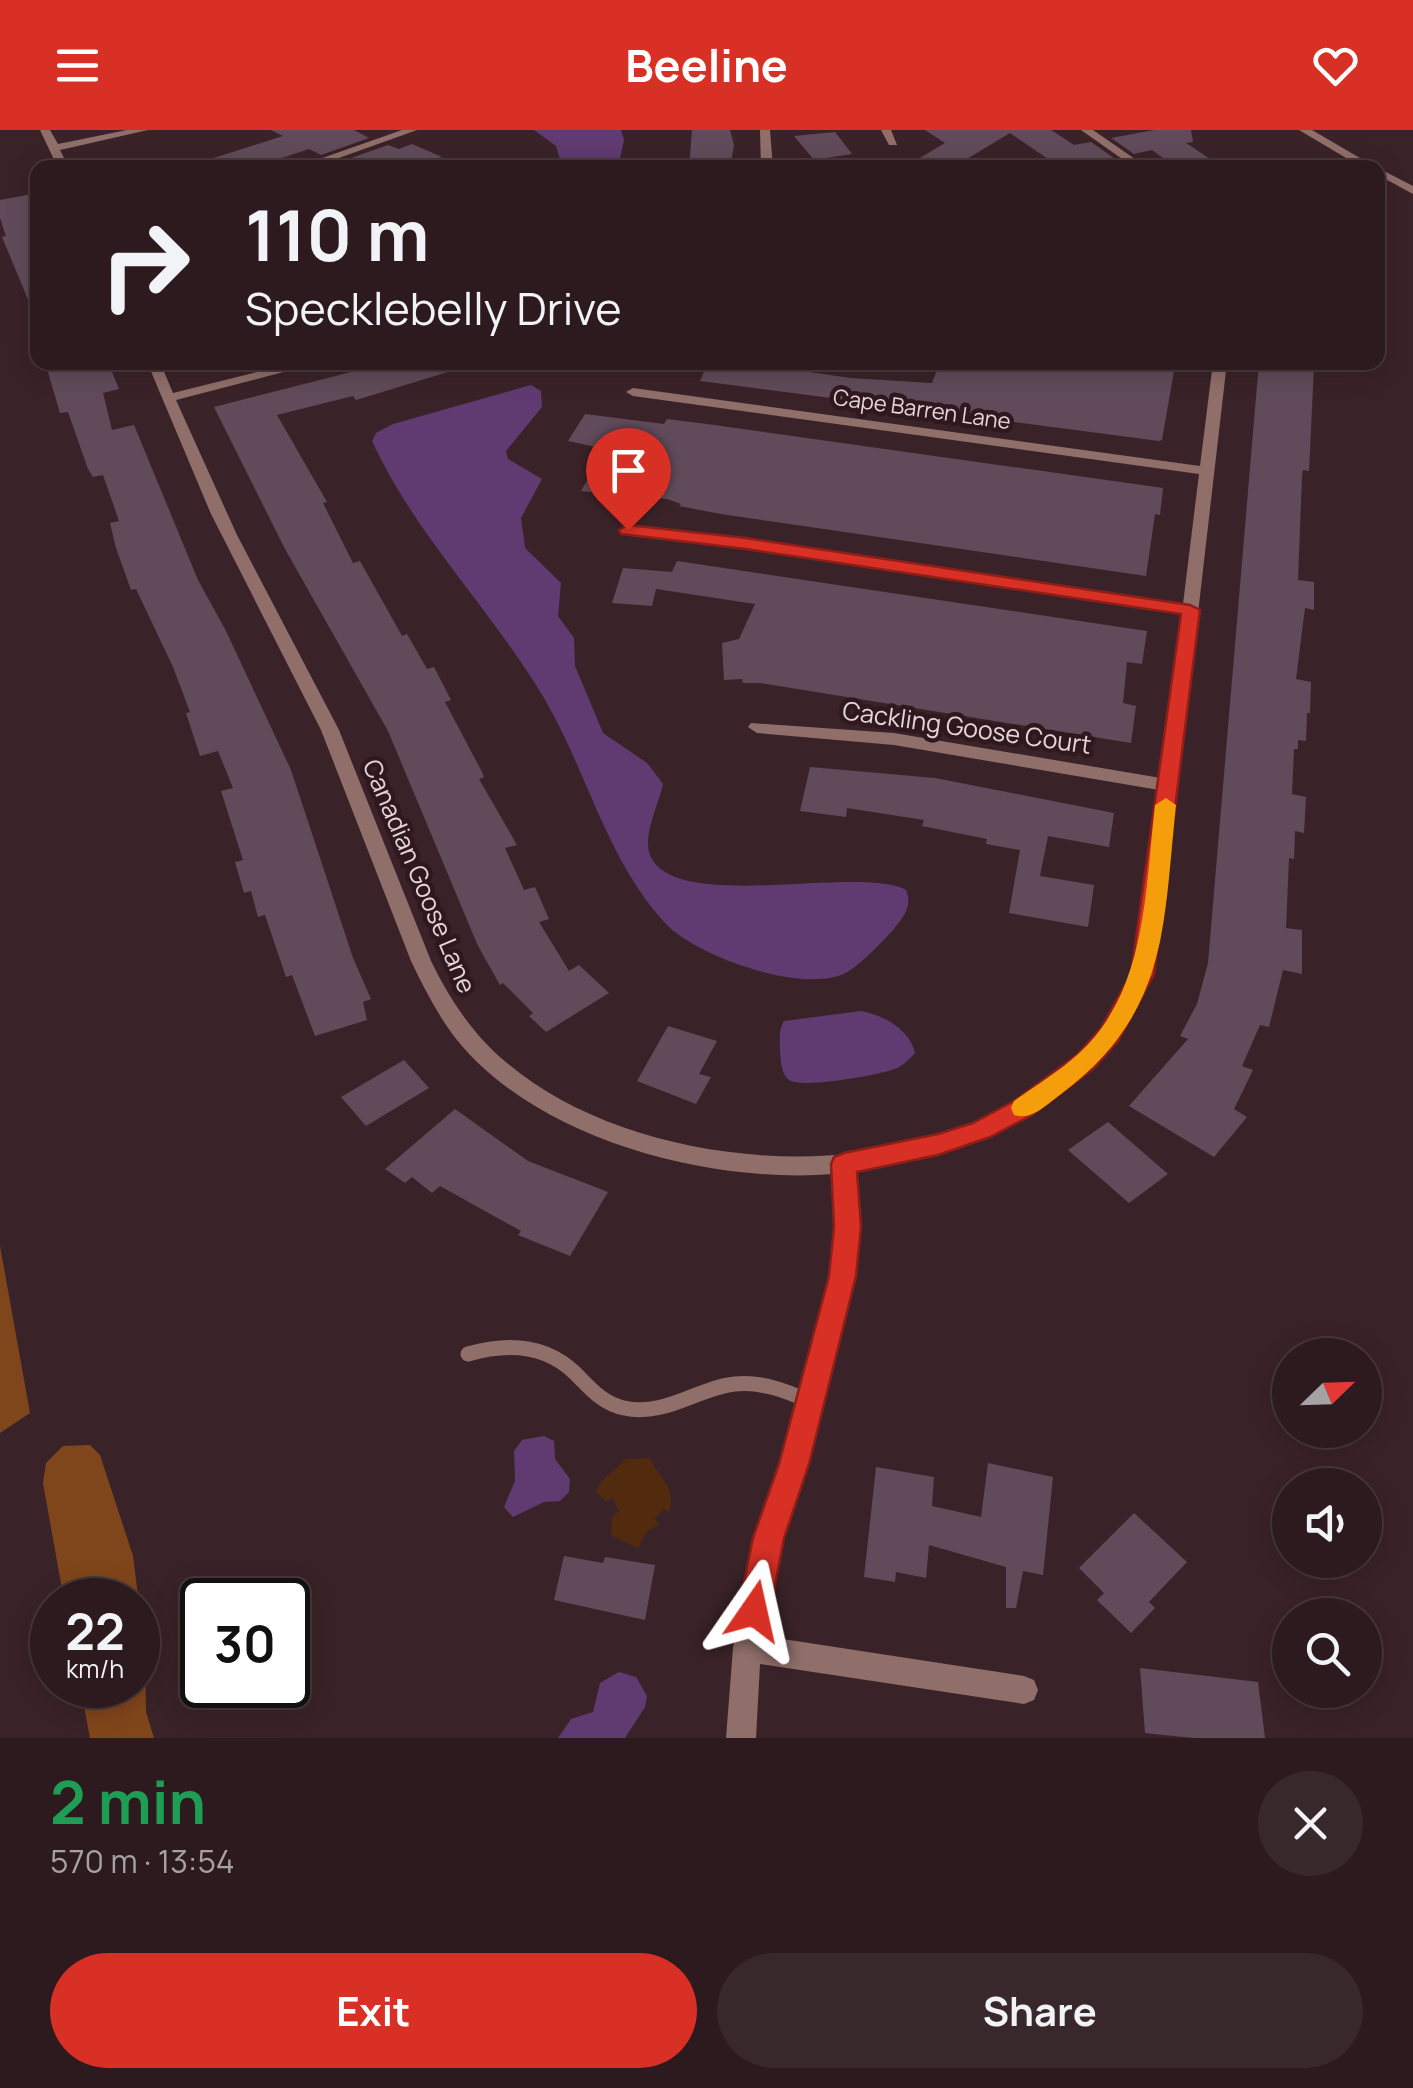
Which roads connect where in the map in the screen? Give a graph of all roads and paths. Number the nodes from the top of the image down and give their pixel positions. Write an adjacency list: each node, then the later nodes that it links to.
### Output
1 (46, 130): 9 (street)
2 (143, 130): 9 (street)
3 (412, 130): 11 (street)
4 (765, 130): 12 (street)
5 (886, 130): 8 (street)
6 (1086, 130): 13 (street)
7 (1304, 130): 14 (street)
8 (894, 143)
9 (55, 148): 10 (street)
10 (60, 160)
11 (323, 160)
12 (767, 160)
13 (1131, 160)
14 (1358, 160)
15 (1385, 172): 16 (street)
16 (1413, 172)
17 (1385, 175): 18 (street)
18 (1413, 190)
19 (156, 370): 23 (street, Canadian Goose Lane)
20 (283, 370): 23 (street)
21 (1219, 370): 24 (street, Canadian Goose Lane)
22 (634, 392): 24 (street, Cape Barren Lane)
23 (168, 398): 29 (street, Canadian Goose Lane)
24 (1206, 471): 26 (street, Canadian Goose Lane)
25 (628, 530): 26 (street)
26 (1190, 610): 28 (street, Canadian Goose Lane)
27 (756, 728): 28 (street, Cackling Goose Court)
28 (1168, 784): 29 (street, Canadian Goose Lane)
29 (844, 1164): 31 (street)
30 (468, 1354): 31 (lane)
31 (809, 1401): 32 (street)
32 (747, 1648): 33 (street); 34 (street)
33 (1024, 1690)
34 (741, 1738)

